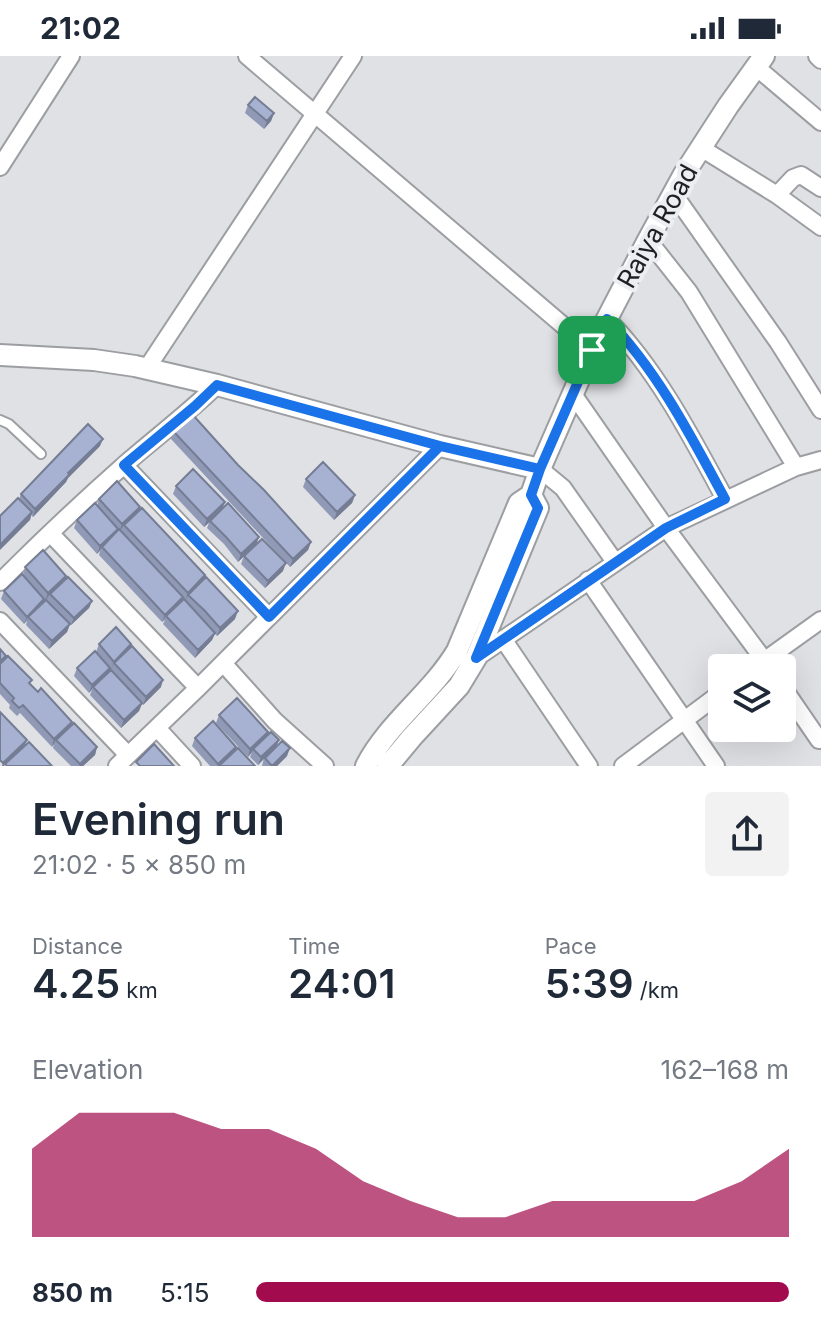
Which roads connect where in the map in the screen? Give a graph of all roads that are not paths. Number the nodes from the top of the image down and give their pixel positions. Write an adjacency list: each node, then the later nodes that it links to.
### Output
1 (71, 56): 8 (street)
2 (247, 56): 5 (street)
3 (353, 56): 5 (street)
4 (760, 61): 6 (street); 7 (street, Raiya Road)
5 (315, 113): 15 (street); 17 (street)
6 (821, 122)
7 (701, 148): 10 (street, Raiya Road); 11 (street)
8 (0, 167)
9 (821, 188): 11 (street)
10 (673, 193): 13 (street, Raiya Road); 20 (street)
11 (777, 195): 12 (street)
12 (821, 227)
13 (648, 240): 14 (street, Raiya Road); 26 (street)
14 (607, 319): 15 (street, Raiya Road); 29 (street)
15 (592, 350): 19 (street, Raiya Road)
16 (0, 355): 17 (street)
17 (147, 368): 18 (street)
18 (217, 385): 22 (street); 25 (street)
19 (573, 394): 27 (street, Raiya Road); 30 (street)
20 (821, 410)
21 (0, 420): 23 (lane)
22 (440, 446): 27 (street); 35 (street)
23 (41, 454)
24 (821, 460): 26 (street)
25 (124, 465): 31 (street); 35 (street)
26 (796, 467): 29 (street)
27 (540, 469): 28 (street, Raiya Road); 32 (street)
28 (531, 495): 41 (street, Raiya Road); 52 (street, Raiya Road)
29 (725, 499): 30 (street)
30 (666, 528): 32 (street); 39 (street)
31 (50, 533): 34 (street); 43 (street)
32 (615, 562): 33 (street)
33 (588, 580): 38 (street); 46 (street)
34 (0, 582)
35 (269, 617): 42 (street)
36 (821, 620): 40 (street)
37 (0, 621): 49 (street)
38 (503, 639): 41 (street); 54 (street)
39 (755, 654)
40 (777, 654)
41 (476, 658): 53 (street, Raiya Road)
42 (223, 663): 43 (street); 50 (street)
43 (198, 688): 47 (street)
44 (708, 702): 46 (street)
45 (796, 706): 48 (street)
46 (684, 720): 55 (street); 56 (street)
47 (157, 728): 49 (street); 51 (street)
48 (819, 740)
49 (123, 760)
50 (316, 764)
51 (192, 766)
52 (366, 766)
53 (388, 766)
54 (589, 766)
55 (623, 766)
56 (716, 766)

